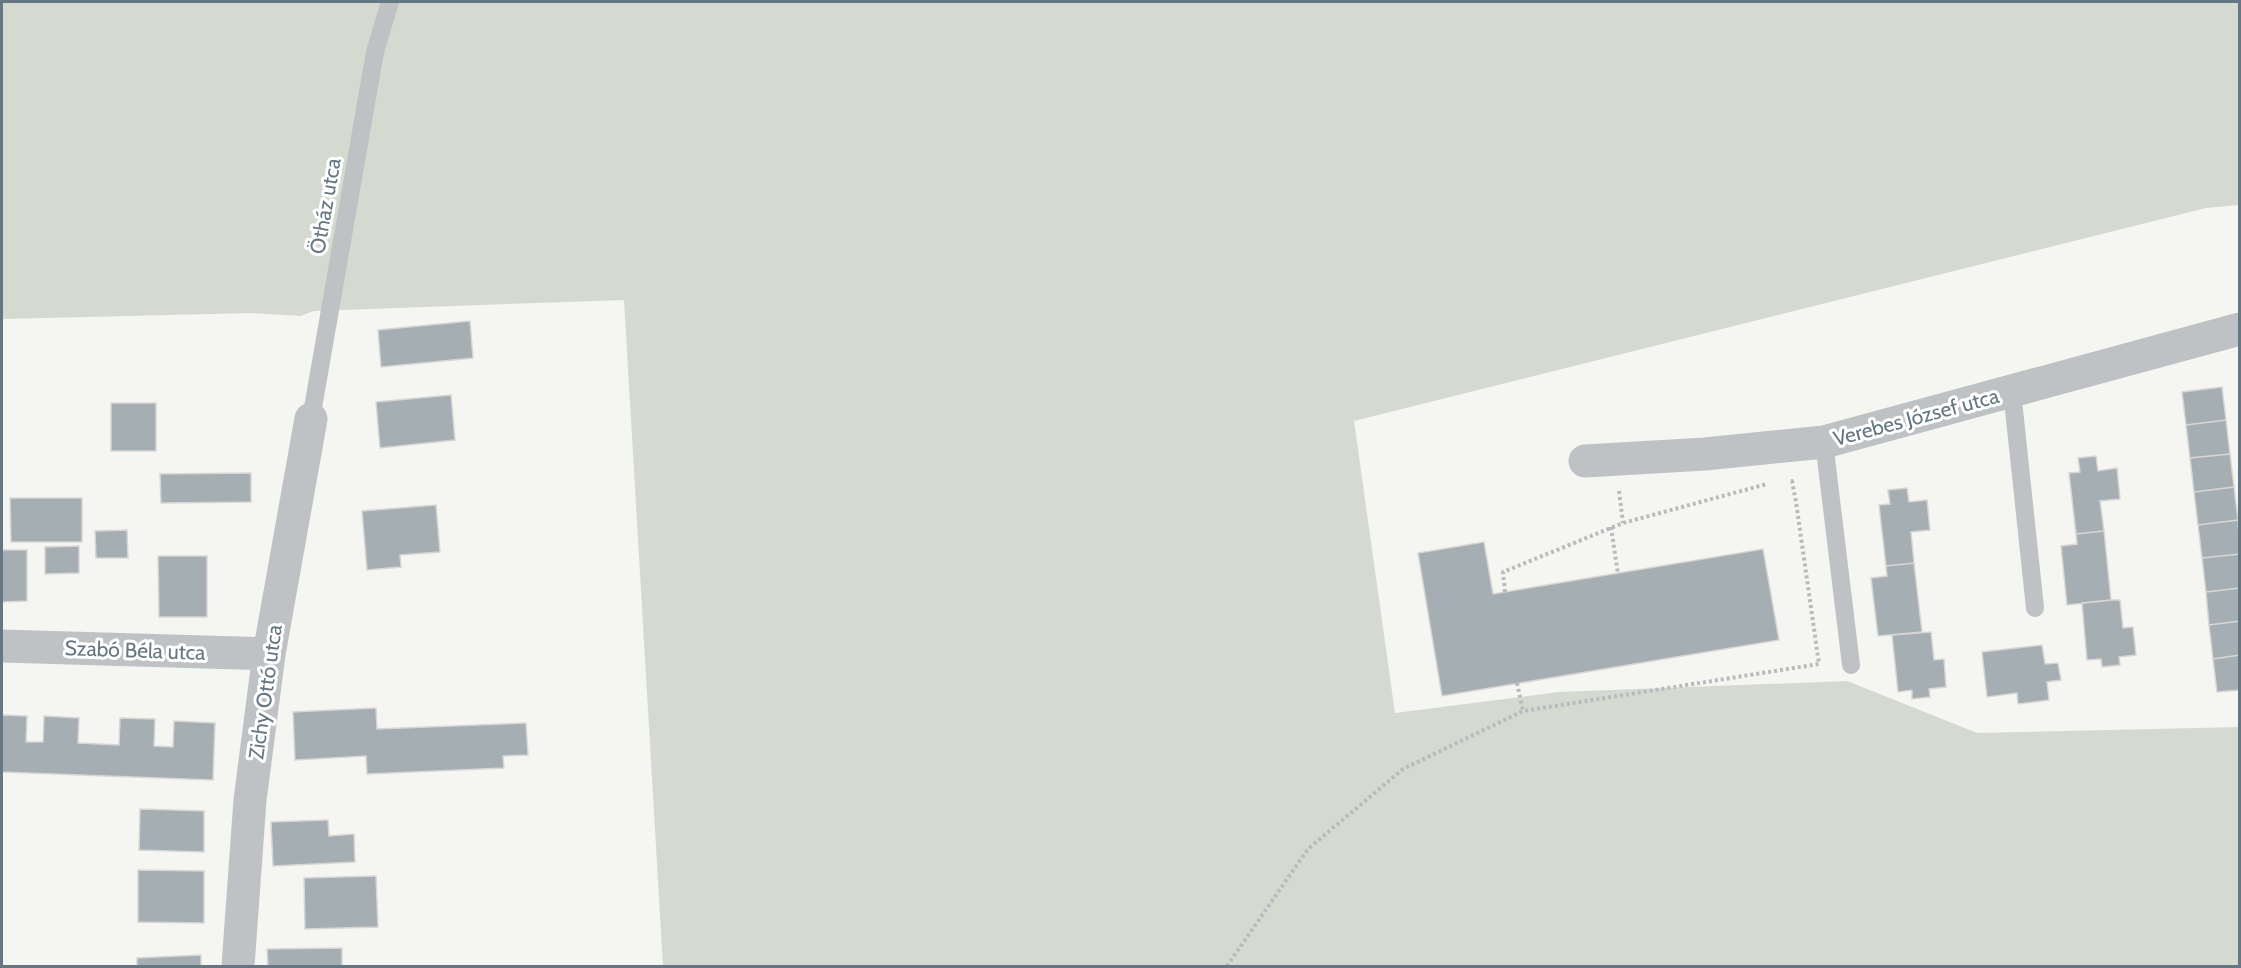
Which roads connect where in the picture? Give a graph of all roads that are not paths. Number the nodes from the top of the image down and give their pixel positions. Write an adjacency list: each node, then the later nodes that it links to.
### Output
1 (390, 2): 4 (lane, Ötház utca)
2 (2240, 329): 3 (street, Verebes József utca)
3 (2012, 391): 5 (street, Verebes József utca); 7 (lane)
4 (311, 419): 9 (street, Zichy Ottó utca)
5 (1824, 442): 6 (street, Verebes József utca); 10 (lane)
6 (1585, 460)
7 (2035, 608)
8 (2, 646): 9 (street, Szabó Béla utca)
9 (270, 654): 11 (street, Zichy Ottó utca)
10 (1851, 665)
11 (238, 966)

